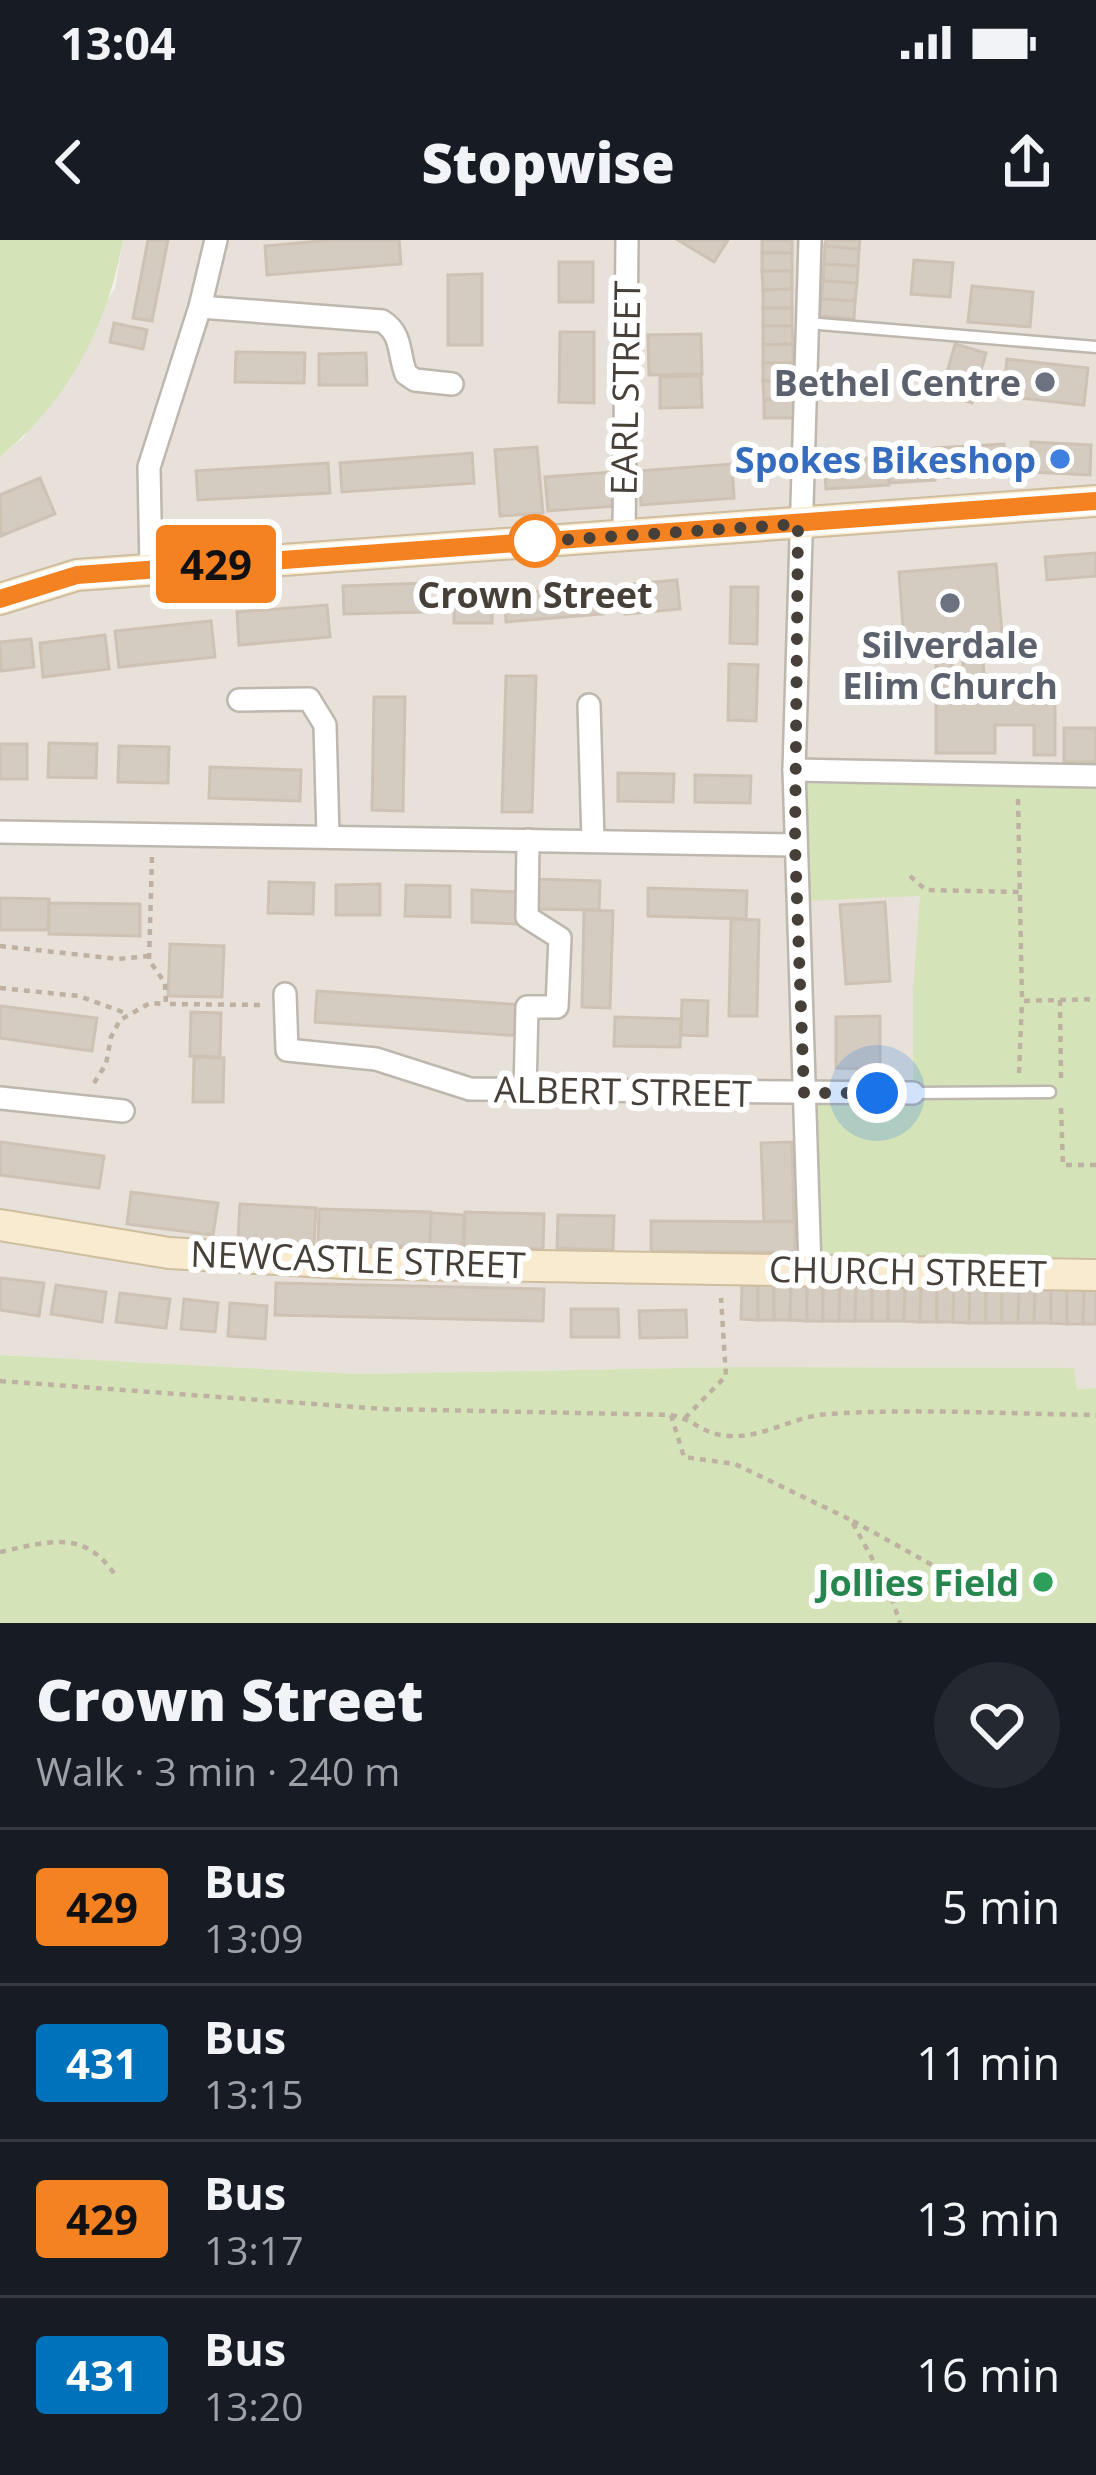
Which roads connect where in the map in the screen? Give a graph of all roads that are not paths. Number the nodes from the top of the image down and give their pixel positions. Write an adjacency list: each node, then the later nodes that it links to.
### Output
1 (216, 240): 4 (street)
2 (627, 240): 10 (street, EARL STREET)
3 (809, 240): 5 (street)
4 (200, 307): 7 (street); 11 (street)
5 (807, 323): 6 (lane); 9 (street)
6 (1096, 347)
7 (452, 384)
8 (1096, 501): 9 (street)
9 (798, 524): 10 (street); 15 (street)
10 (624, 536): 11 (street)
11 (152, 569): 12 (street)
12 (0, 599)
13 (239, 700): 18 (street)
14 (589, 705): 20 (street)
15 (794, 770): 16 (street); 21 (street)
16 (1096, 776)
17 (0, 832): 18 (street)
18 (328, 836): 19 (street)
19 (528, 840): 20 (street); 23 (street)
20 (592, 840): 21 (street)
21 (795, 845): 25 (street)
22 (285, 1000): 23 (street, ALBERT STREET)
23 (525, 1091): 25 (street, ALBERT STREET)
24 (1050, 1092): 26 (lane)
25 (804, 1093): 26 (street, ALBERT STREET); 31 (street)
26 (914, 1093)
27 (0, 1098): 28 (street)
28 (123, 1112)
29 (0, 1225): 30 (street, NEWCASTLE STREET)
30 (719, 1268): 31 (street, CHURCH STREET)
31 (810, 1268): 32 (street, CHURCH STREET)
32 (1096, 1275)

